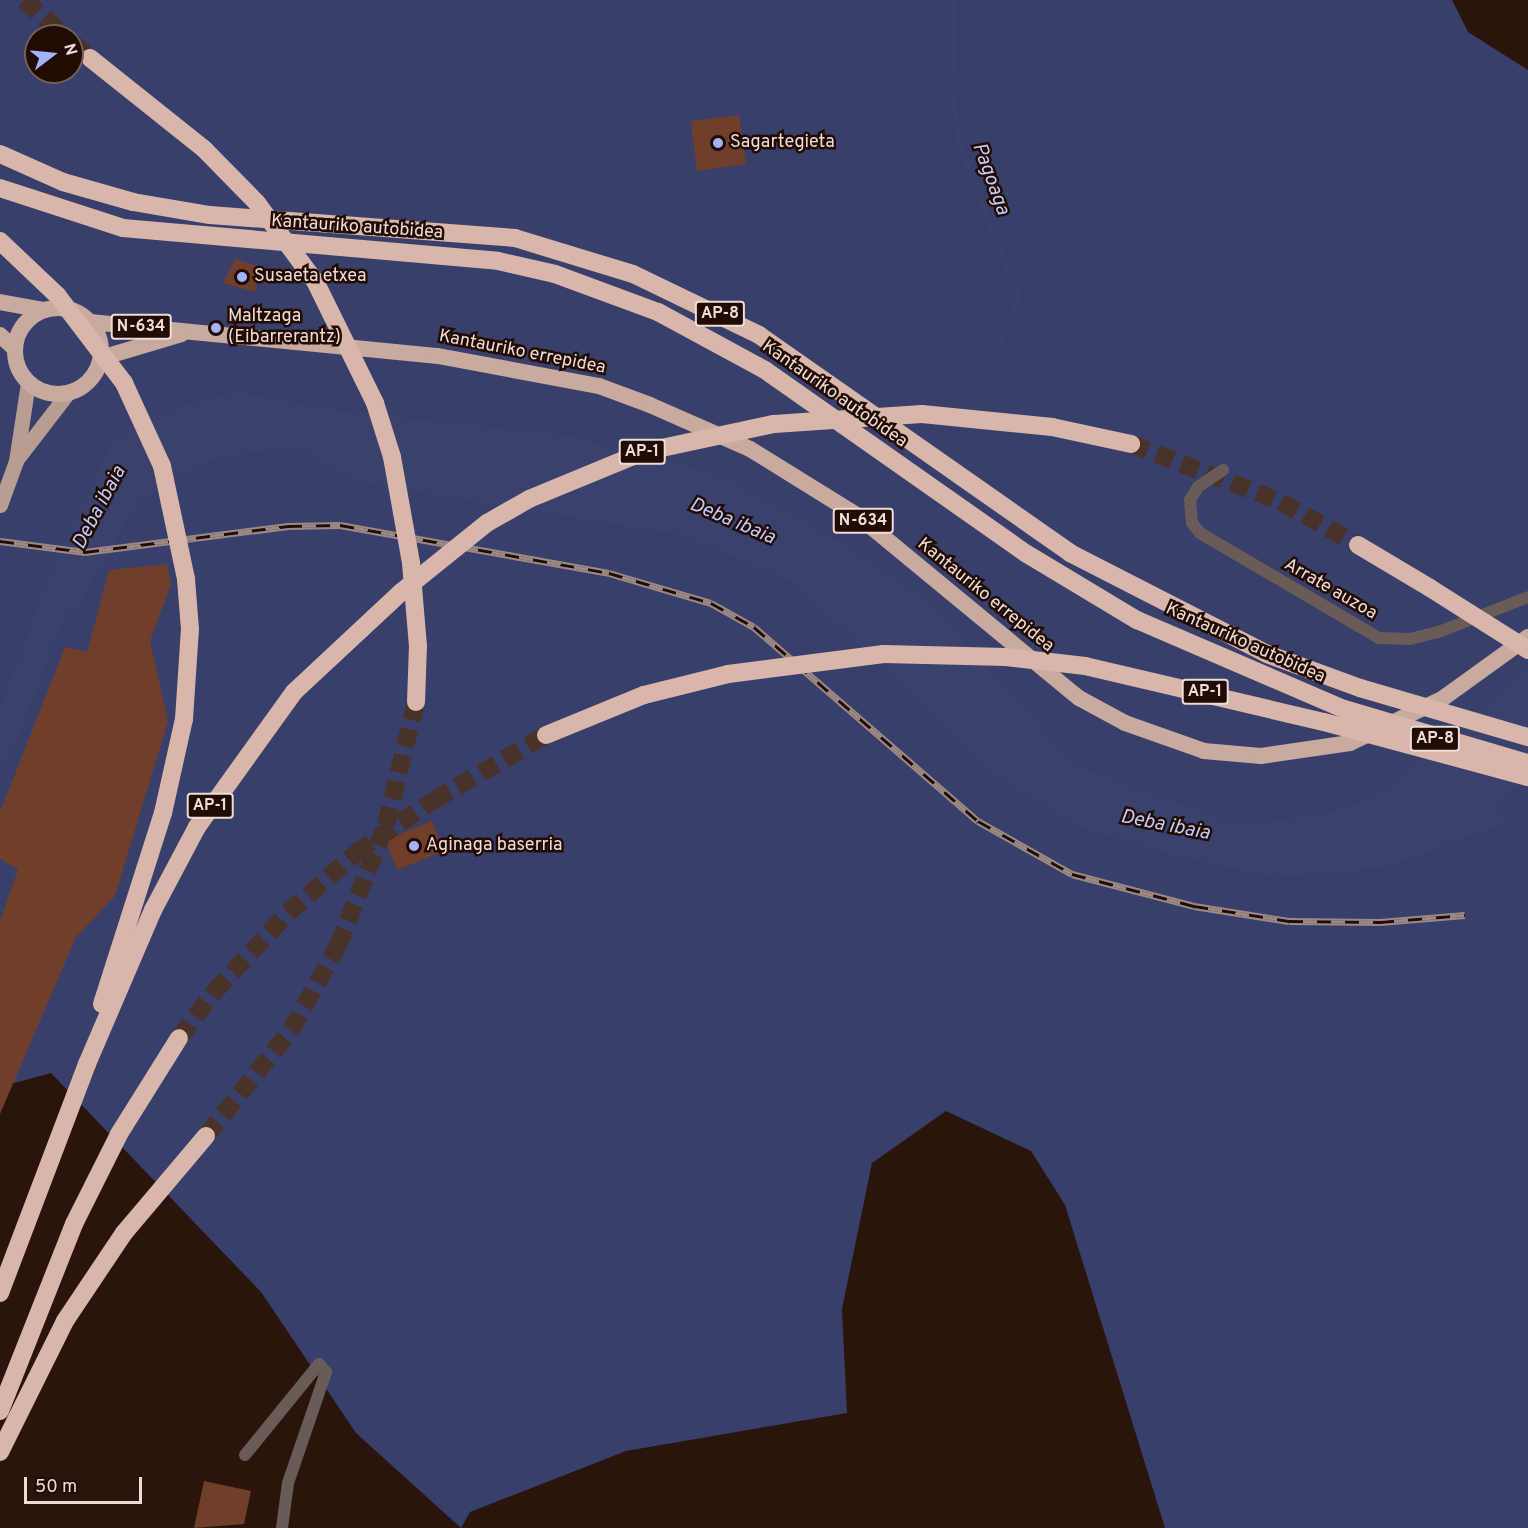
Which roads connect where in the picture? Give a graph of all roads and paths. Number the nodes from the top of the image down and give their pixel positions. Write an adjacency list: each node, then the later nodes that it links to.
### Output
1 (90, 58): 22 (highway, bridge)
2 (0, 154): 24 (highway, Kantauriko autobidea / AP-8, bridge)
3 (0, 188): 25 (highway, Kantauriko autobidea / AP-8, bridge)
4 (0, 241): 28 (highway, bridge)
5 (0, 302): 6 (highway, N-634)
6 (44, 310): 7 (highway, N-634); 10 (highway)
7 (90, 322): 8 (highway, Kantauriko errepidea / N-634); 11 (highway, N-634)
8 (192, 331): 11 (highway, N-634); 20 (highway, Kantauriko errepidea / N-634)
9 (0, 335): 10 (highway)
10 (14, 348): 12 (highway)
11 (101, 358): 13 (highway, N-634)
12 (28, 383): 13 (highway); 15 (main road)
13 (67, 394): 15 (main road)
14 (1131, 444): 28 (highway, AP-1, bridge)
15 (16, 461): 17 (main road)
16 (1224, 470): 19 (street, Arrate auzoa)
17 (0, 505)
18 (1358, 545): 21 (highway, bridge)
19 (1528, 597)
20 (1528, 637)
21 (1528, 650)
22 (416, 702)
23 (546, 735): 26 (highway, AP-1, bridge)
24 (1528, 737)
25 (1528, 763)
26 (1528, 777)
27 (179, 1038): 31 (highway)
28 (87, 1064): 30 (highway, AP-1)
29 (206, 1136): 32 (highway)
30 (0, 1293)
31 (0, 1411)
32 (0, 1452)
33 (245, 1455): 34 (street)
34 (282, 1528)

